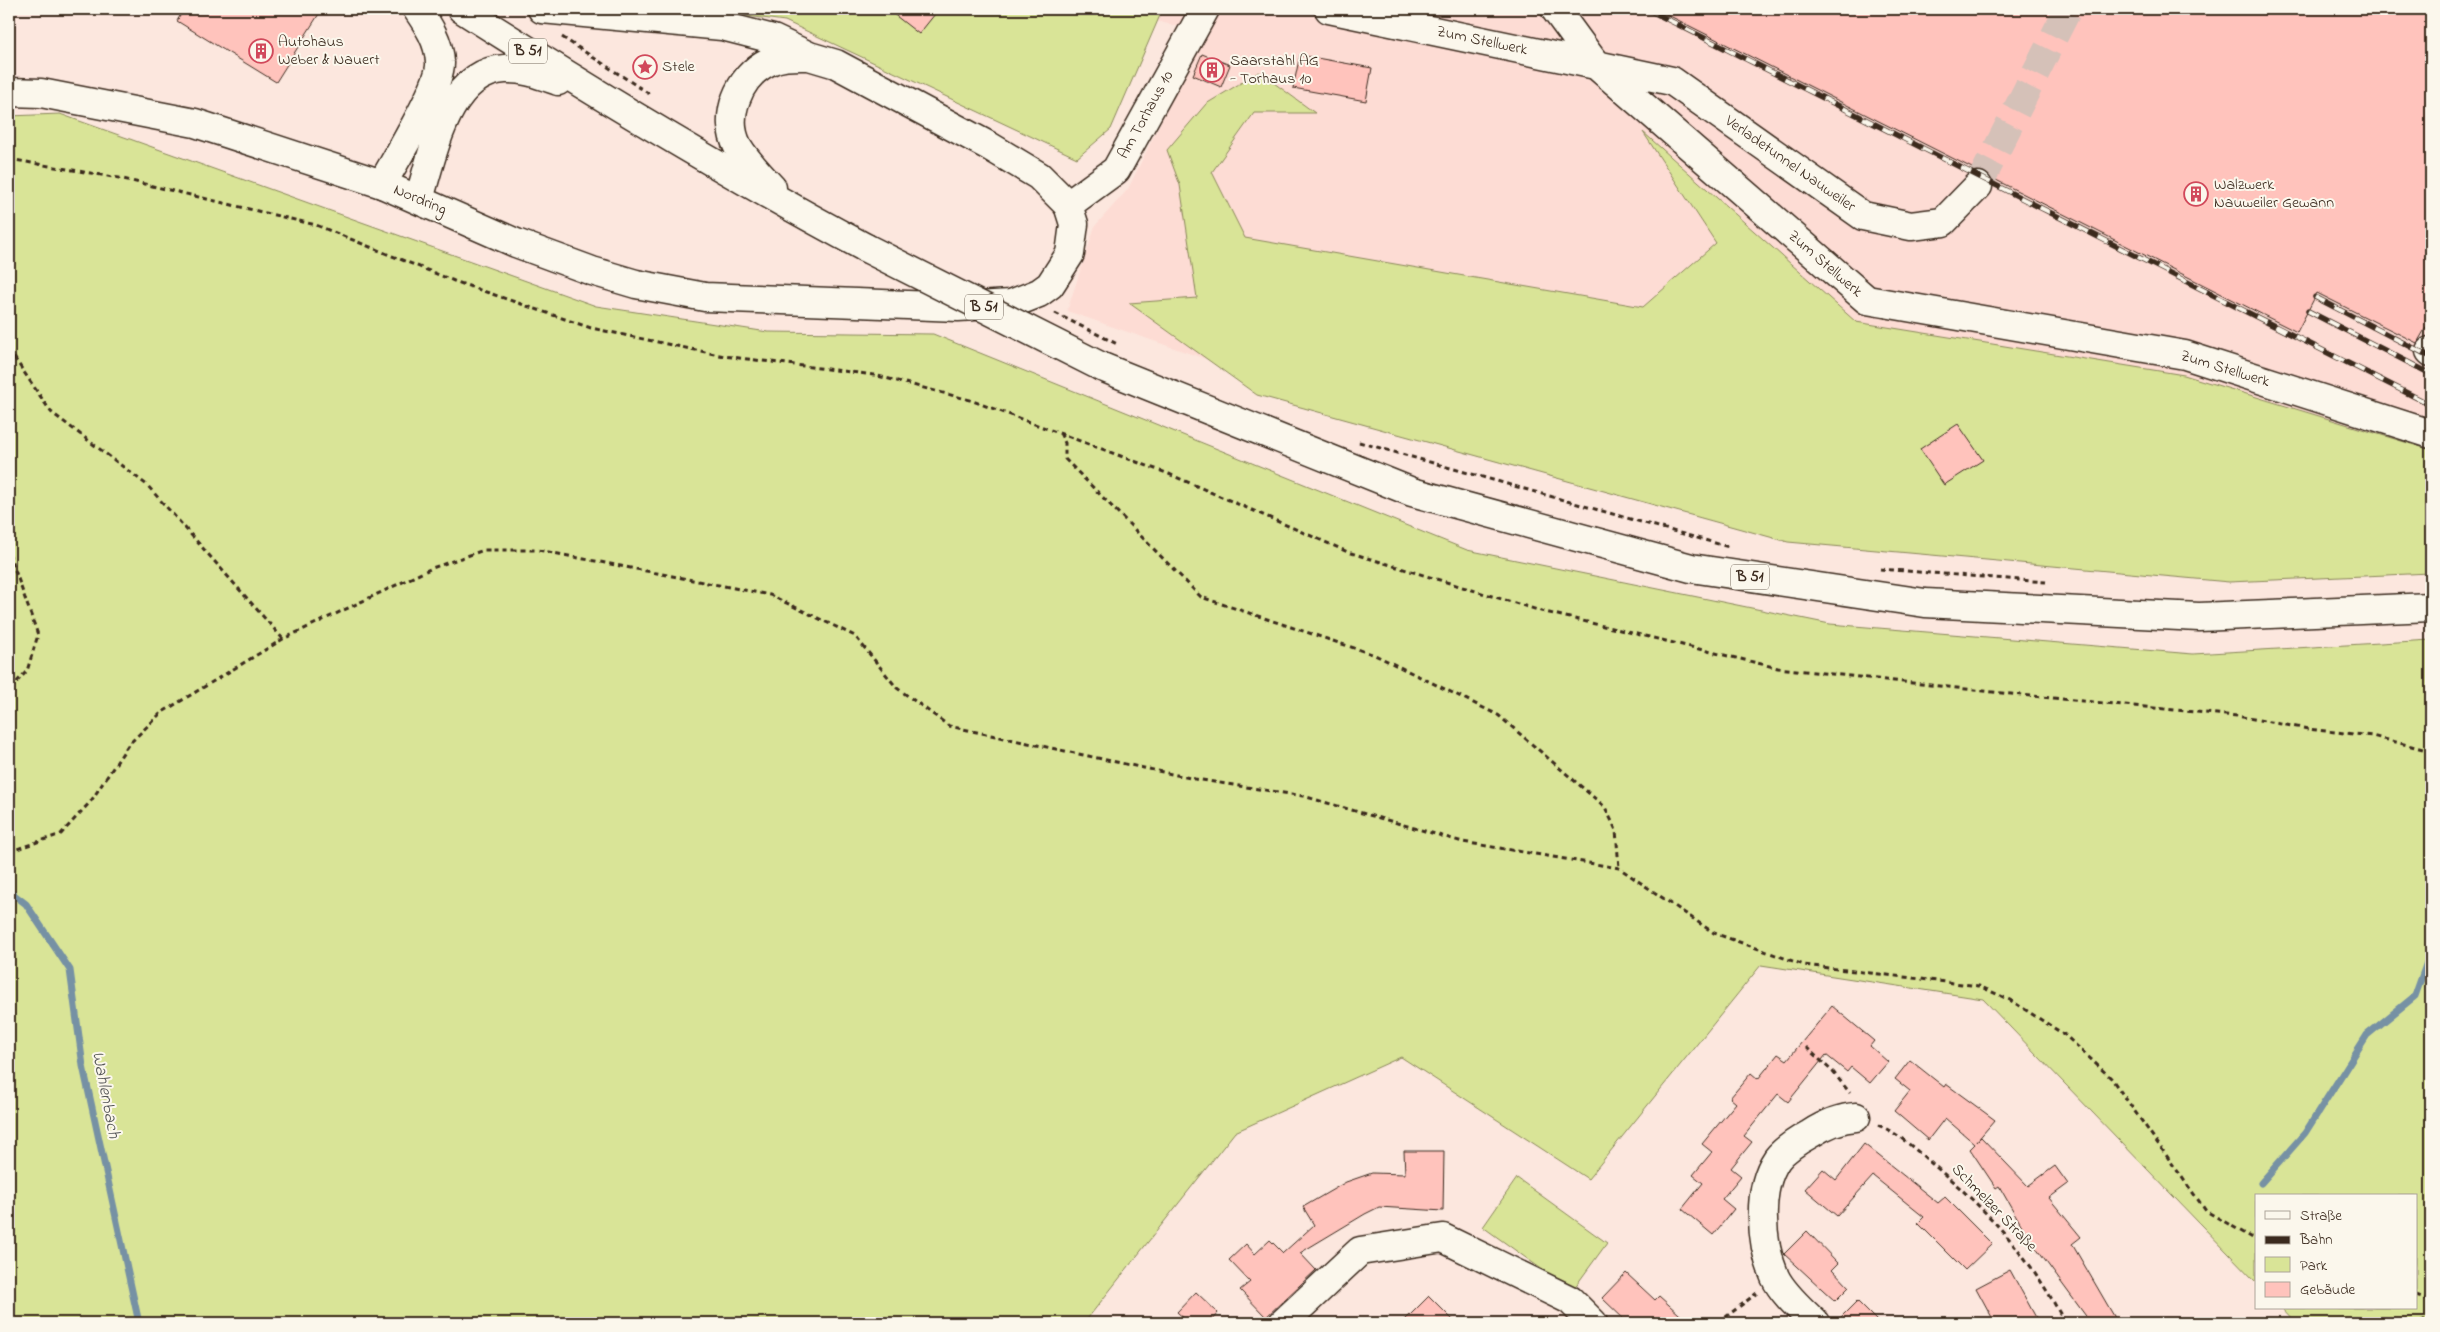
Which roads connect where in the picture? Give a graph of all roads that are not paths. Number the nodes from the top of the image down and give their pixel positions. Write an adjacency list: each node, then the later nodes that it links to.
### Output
1 (417, 9): 11 (main road)
2 (462, 9): 10 (main road, B 51)
3 (542, 9): 7 (main road)
4 (1205, 9): 14 (main road, Am Torhaus 10)
5 (1329, 9): 8 (main road, Zum Stellwerk)
6 (1555, 9): 8 (main road)
7 (809, 56): 14 (main road); 15 (main road)
8 (1596, 66): 12 (main road, Verladetunnel Nauweiler); 16 (main road, Zum Stellwerk)
9 (9, 92): 11 (main road, Nordring)
10 (593, 93): 13 (main road); 15 (main road, B 51)
11 (382, 184): 13 (main road, Nordring)
12 (1978, 186)
13 (419, 198): 14 (main road, Nordring)
14 (1068, 205)
15 (795, 210): 17 (main road, B 51, bridge)
16 (2431, 434)
17 (2431, 607)
18 (1856, 1118): 19 (main road)
19 (1806, 1315)
20 (1283, 1323): 21 (main road)
21 (1593, 1323)

